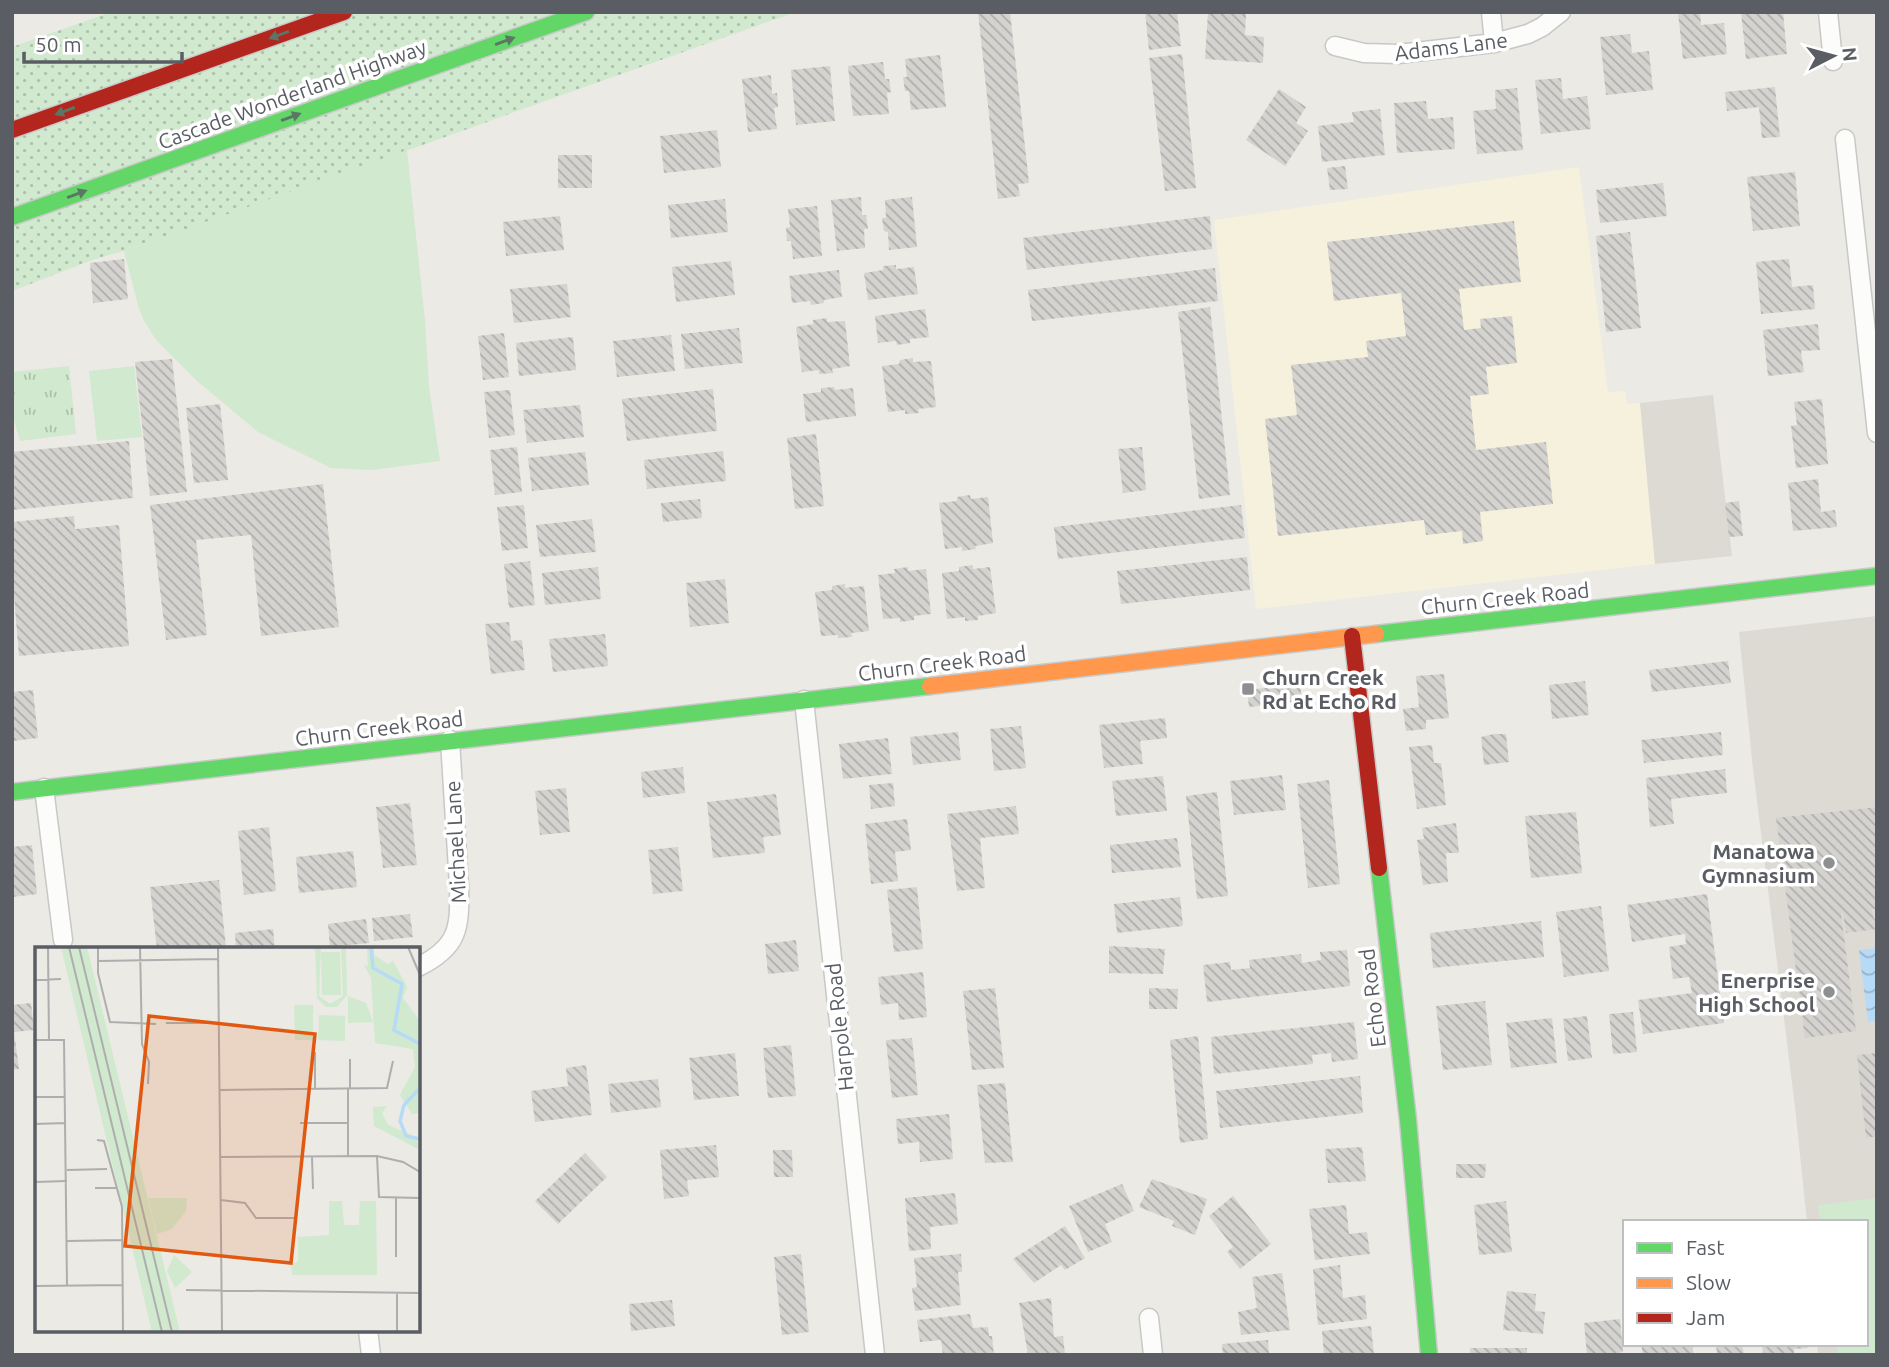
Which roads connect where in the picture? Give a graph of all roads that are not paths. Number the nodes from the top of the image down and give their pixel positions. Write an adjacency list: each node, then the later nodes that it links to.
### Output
1 (344, 12): 9 (main road, one-way to 9)
2 (586, 12): 11 (main road, Cascade Wonderland Highway, one-way to 2)
3 (1491, 12): 6 (street)
4 (1561, 12): 6 (street, Adams Lane)
5 (1828, 12): 8 (street)
6 (1494, 43): 7 (street, Adams Lane)
7 (1335, 46)
8 (1833, 61)
9 (12, 130)
10 (1845, 139): 12 (street)
11 (12, 217)
12 (1877, 433)
13 (1877, 576): 14 (main road, Churn Creek Road)
14 (1352, 636): 15 (main road, Churn Creek Road); 26 (main road, Echo Road)
15 (804, 700): 16 (main road, Churn Creek Road); 24 (street, Harpole Road)
16 (450, 740): 17 (main road, Churn Creek Road); 20 (street, Michael Lane)
17 (44, 788): 18 (main road, Churn Creek Road); 19 (street)
18 (12, 792)
19 (63, 940)
20 (420, 966)
21 (1150, 1318): 25 (street)
22 (368, 1332): 23 (street)
23 (371, 1355)
24 (875, 1355)
25 (1153, 1355)
26 (1429, 1355)

